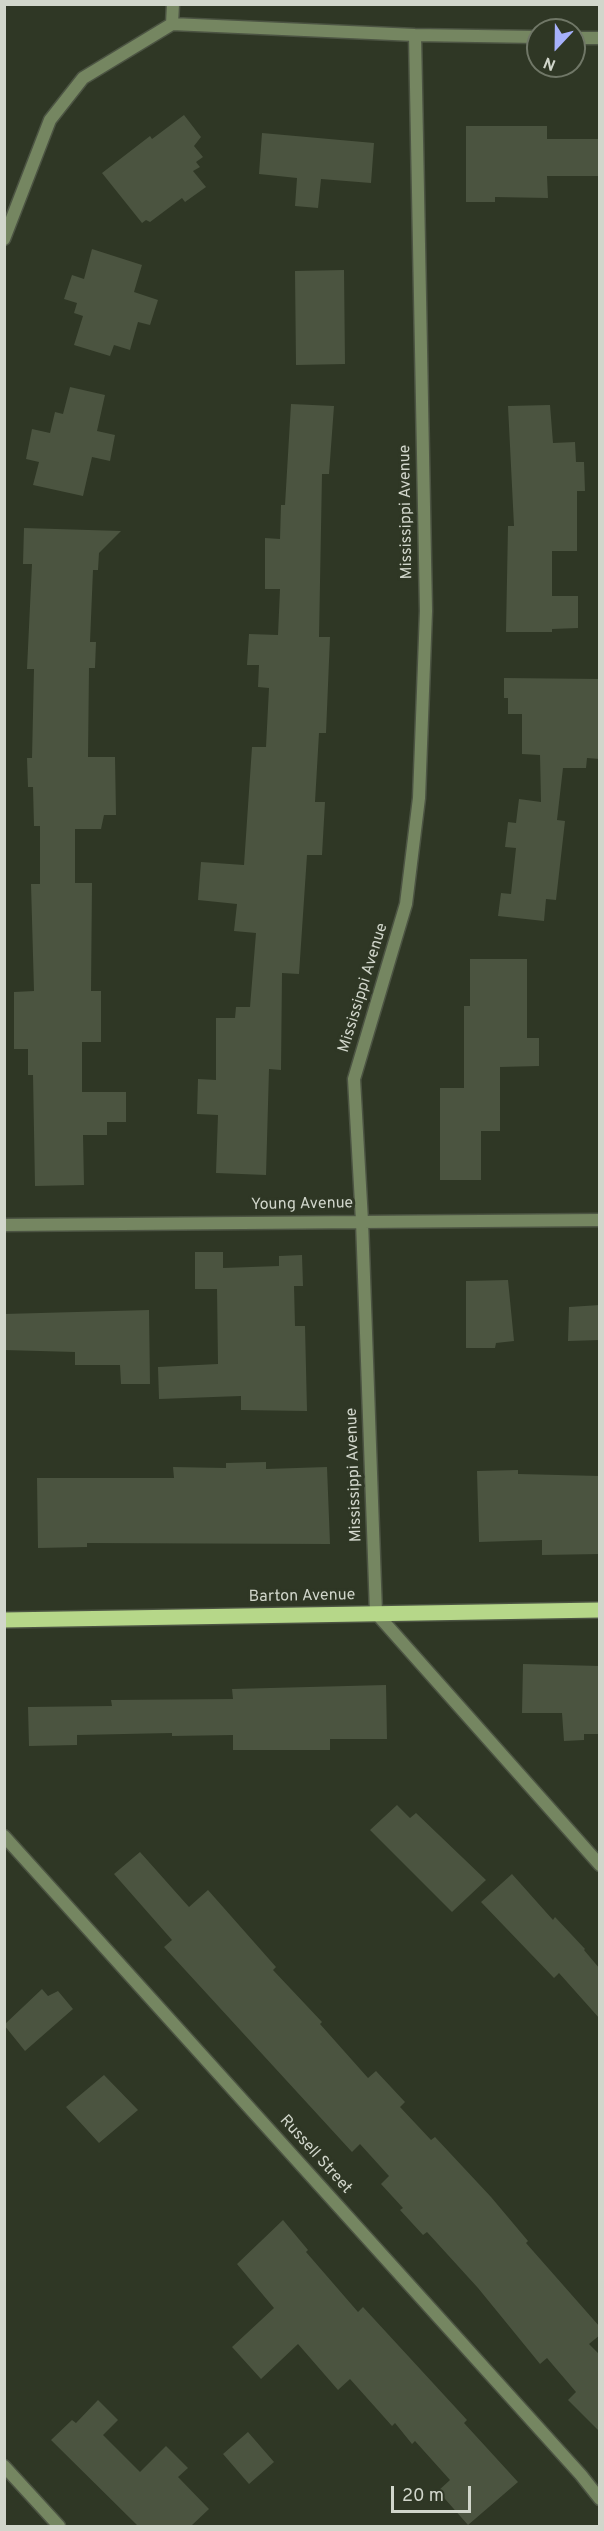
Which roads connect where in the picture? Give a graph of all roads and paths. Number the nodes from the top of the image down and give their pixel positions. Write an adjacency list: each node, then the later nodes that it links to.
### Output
1 (173, 4): 2 (street)
2 (172, 24): 3 (street); 5 (street)
3 (415, 35): 4 (street); 7 (street, Mississippi Avenue)
4 (526, 37)
5 (4, 239)
6 (600, 1220): 7 (street, Young Avenue)
7 (362, 1221): 8 (street, Young Avenue); 10 (street, Mississippi Avenue)
8 (4, 1225)
9 (600, 1610): 10 (main road, Barton Avenue)
10 (376, 1613): 11 (main road, Barton Avenue); 13 (street)
11 (4, 1620)
12 (4, 1836): 15 (street, Russell Street)
13 (600, 1865)
14 (4, 2466): 18 (street)
15 (581, 2475): 16 (street); 17 (street, Russell Street)
16 (600, 2484)
17 (600, 2499)
18 (59, 2526)

